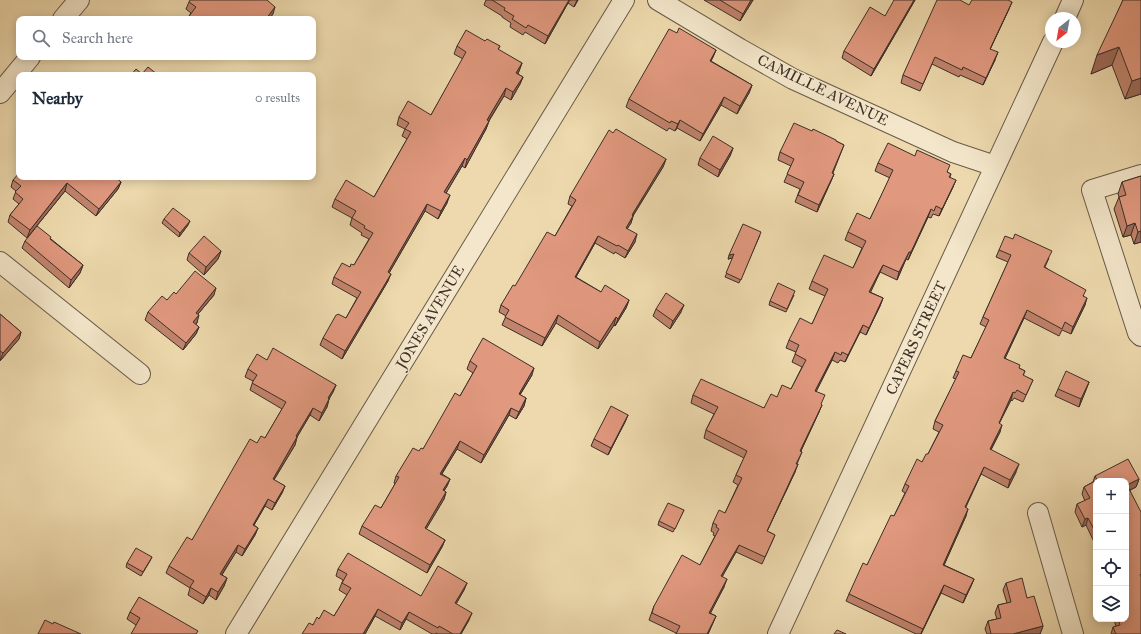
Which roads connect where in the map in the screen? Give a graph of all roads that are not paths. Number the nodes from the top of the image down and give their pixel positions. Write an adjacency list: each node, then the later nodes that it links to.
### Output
1 (79, 0): 6 (street)
2 (624, 0): 18 (street, JONES AVENUE)
3 (658, 0): 12 (street, CAMILLE AVENUE)
4 (1073, 0): 5 (street)
5 (1068, 12)
6 (65, 16)
7 (1050, 48): 12 (street, CAPERS STREET)
8 (28, 60): 9 (street)
9 (18, 72)
10 (16, 74): 11 (street)
11 (0, 93)
12 (995, 166): 19 (street, CAPERS STREET)
13 (1141, 176): 15 (street)
14 (0, 262): 16 (street)
15 (1141, 336)
16 (140, 374)
17 (1038, 513): 20 (street)
18 (236, 634)
19 (778, 634)
20 (1073, 634)

